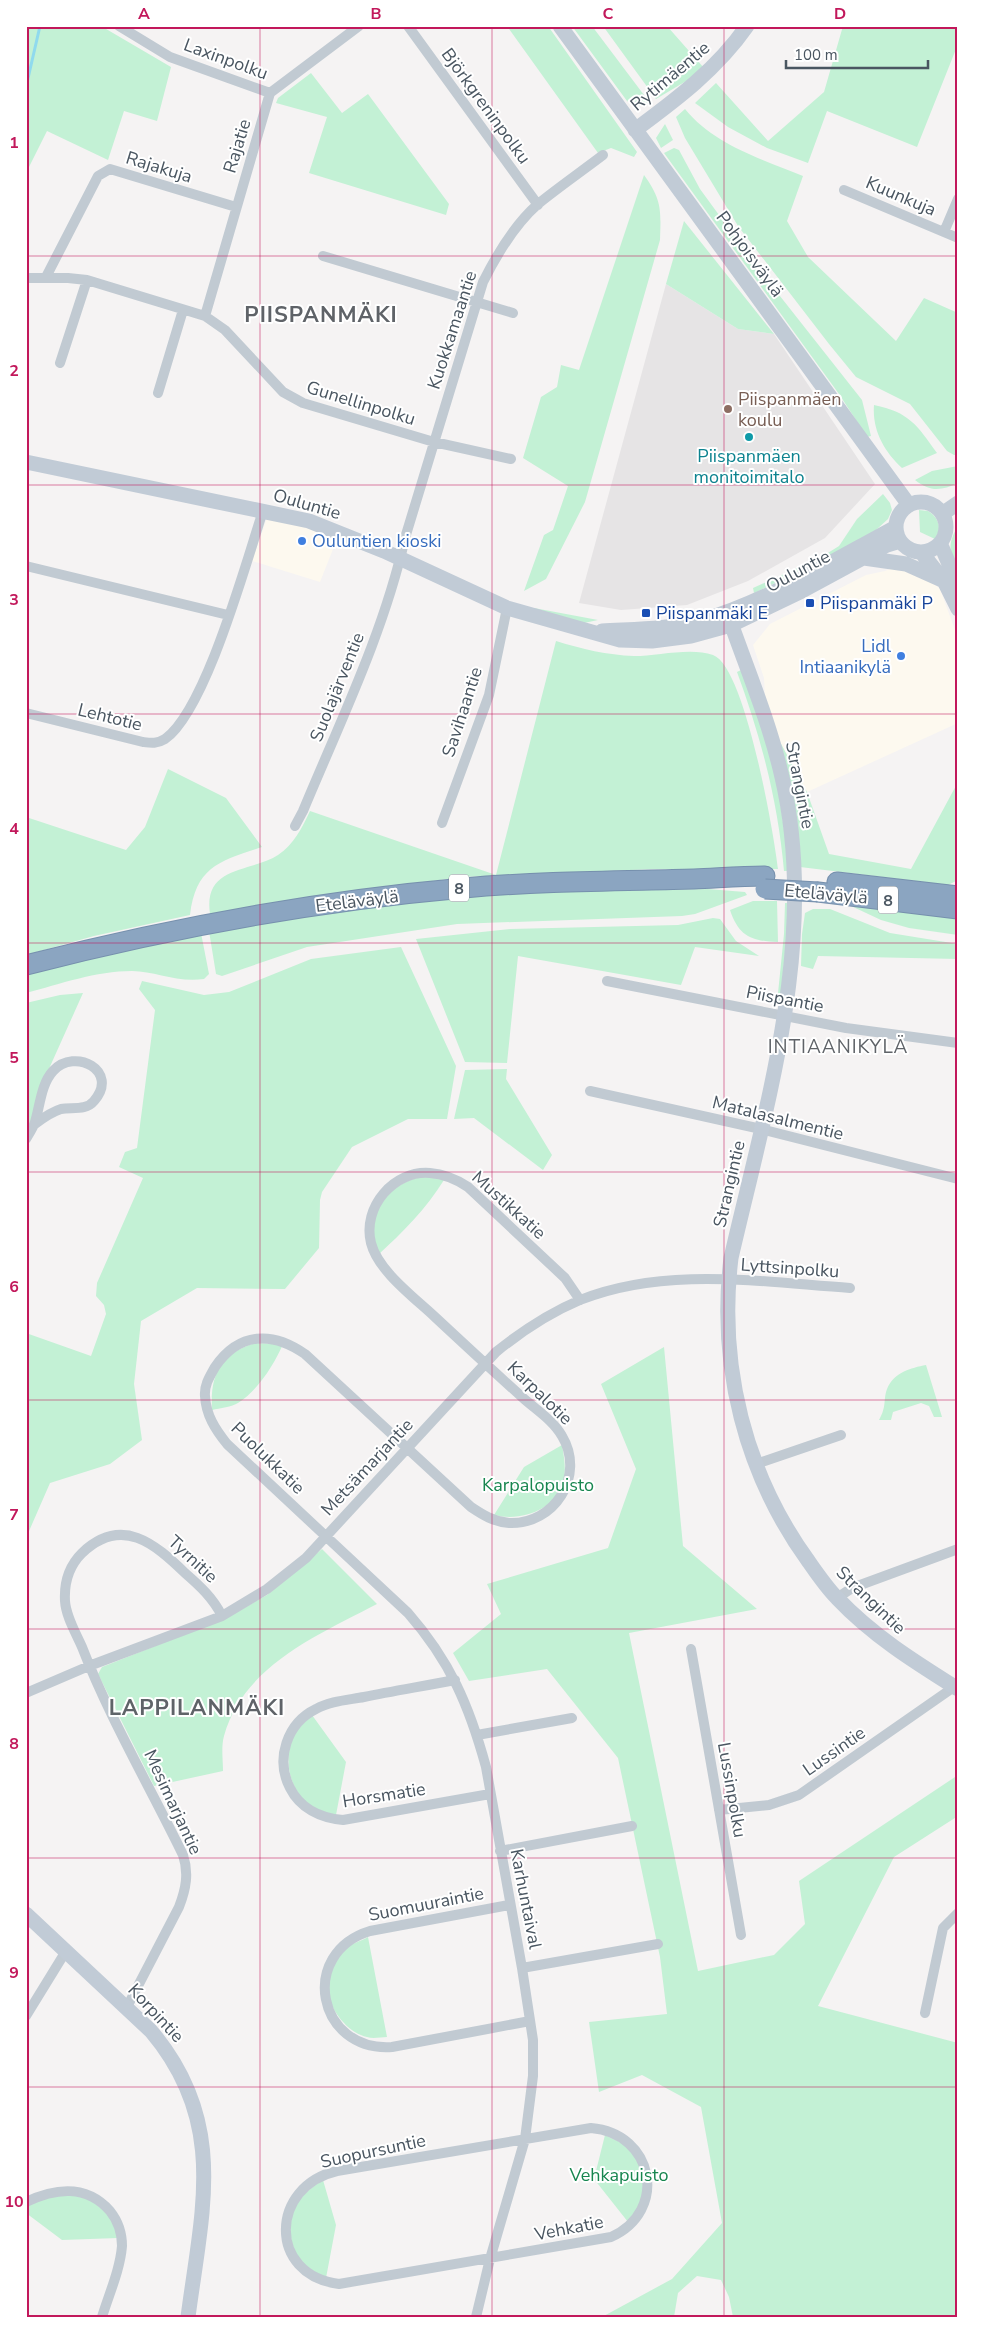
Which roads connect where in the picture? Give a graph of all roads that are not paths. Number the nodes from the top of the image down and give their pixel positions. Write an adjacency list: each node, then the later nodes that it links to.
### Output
1 (359, 26): 6 (street)
2 (408, 26): 11 (street, Björkgreninpolku)
3 (560, 26): 7 (main road, Pohjoisväylä)
4 (748, 26): 7 (main road, Rytimäentie)
5 (122, 27): 6 (street, Laxinpolku)
6 (270, 93): 12 (street, Rajatie)
7 (635, 130): 29 (main road, Pohjoisväylä)
8 (603, 155): 11 (street, Kuokkamaantie)
9 (844, 190): 13 (street, Kuunkuja)
10 (958, 199): 13 (street)
11 (538, 205): 19 (street, Kuokkamaantie)
12 (236, 207): 16 (street, Rajakuja); 22 (street, Rajatie)
13 (944, 232): 14 (street, Kuunkuja)
14 (958, 238)
15 (323, 256): 19 (street)
16 (46, 277): 17 (street, Gunellinpolku); 18 (street, Gunellinpolku)
17 (26, 278)
18 (87, 280): 20 (street, Gunellinpolku); 23 (street)
19 (477, 302): 21 (street); 25 (street, Kuokkamaantie)
20 (183, 310): 22 (street, Gunellinpolku); 24 (street)
21 (513, 313)
22 (205, 316): 25 (street, Gunellinpolku)
23 (60, 362)
24 (158, 393)
25 (434, 442): 26 (street, Gunellinpolku); 35 (street, Kuokkamaantie)
26 (511, 459)
27 (26, 462): 30 (main road, Ouluntie)
28 (958, 503): 31 (main road)
29 (909, 505): 31 (main road); 32 (main road)
30 (263, 511): 35 (main road, Ouluntie); 41 (street, Lehtotie)
31 (942, 514): 33 (main road)
32 (898, 534): 34 (main road); 36 (main road, Ouluntie); 42 (main road, Ouluntie)
33 (940, 544): 34 (main road); 38 (main road)
34 (921, 552): 38 (main road)
35 (401, 558): 39 (main road, Ouluntie); 45 (street, Suolajärventie)
36 (864, 558): 38 (main road); 42 (main road, Ouluntie)
37 (26, 566): 41 (street)
38 (951, 583): 40 (main road)
39 (507, 608): 42 (main road, Ouluntie); 44 (street, Savihaantie)
40 (958, 610)
41 (228, 615): 43 (street, Lehtotie)
42 (729, 618): 51 (main road, Strangintie)
43 (26, 712)
44 (442, 823)
45 (295, 826)
46 (819, 886): 47 (highway, Eteläväylä / 8); 48 (highway, Eteläväylä / 8); 49 (highway, Eteläväylä / 8)
47 (958, 896)
48 (958, 909)
49 (26, 965)
50 (607, 981): 51 (street, Piispantie)
51 (784, 1015): 52 (street, Piispantie); 55 (main road, Strangintie)
52 (958, 1043)
53 (590, 1091): 55 (street, Matalasalmentie)
54 (35, 1124): 54 (street); 56 (street)
55 (761, 1129): 57 (street, Matalasalmentie); 58 (main road, Strangintie)
56 (26, 1139)
57 (958, 1179)
58 (729, 1280): 59 (street, Lyttsinpolku); 60 (street, Metsämarjantie); 64 (main road, Strangintie)
59 (850, 1288)
60 (580, 1300): 61 (street, Metsämarjantie); 61 (street, Mustikkatie)
61 (485, 1364): 63 (street, Metsämarjantie); 63 (street, Karpalotie)
62 (841, 1436): 64 (street)
63 (407, 1447): 65 (street, Metsämarjantie); 65 (street, Puolukkatie)
64 (756, 1464): 67 (main road, Strangintie)
65 (326, 1536): 68 (street, Metsämarjantie); 71 (street, Karhuntaival)
66 (958, 1550): 67 (street)
67 (836, 1598): 72 (main road, Strangintie)
68 (222, 1616): 70 (street, Metsämarjantie); 70 (street, Tyrnitie)
69 (691, 1650): 77 (street, Lussinpolku)
70 (89, 1666): 73 (street, Metsämarjantie); 87 (street, Mesimarjantie)
71 (455, 1680): 75 (street, Karhuntaival); 76 (street, Horsmatie)
72 (956, 1688): 77 (street, Lussintie)
73 (26, 1693)
74 (572, 1718): 75 (street)
75 (477, 1735): 76 (street, Karhuntaival)
76 (490, 1794): 79 (street, Karhuntaival)
77 (719, 1810): 83 (street, Lussinpolku)
78 (632, 1826): 79 (street)
79 (500, 1852): 80 (street, Karhuntaival)
80 (509, 1904): 86 (street, Karhuntaival); 90 (street, Suomuuraintie)
81 (958, 1913): 88 (street)
82 (26, 1914): 85 (main road, Korpintie)
83 (741, 1935)
84 (658, 1944): 86 (street)
85 (66, 1951): 87 (main road, Korpintie); 89 (street)
86 (522, 1968): 90 (street, Karhuntaival)
87 (127, 2006): 95 (main road, Korpintie)
88 (925, 2013)
89 (26, 2016)
90 (530, 2021): 91 (street, Karhuntaival)
91 (525, 2139): 93 (street, Karhuntaival); 93 (street, Vehkatie); 93 (street, Suopursuntie)
92 (26, 2202): 94 (street)
93 (490, 2259): 96 (street, Karhuntaival)
94 (102, 2317)
95 (188, 2317)
96 (476, 2317)

